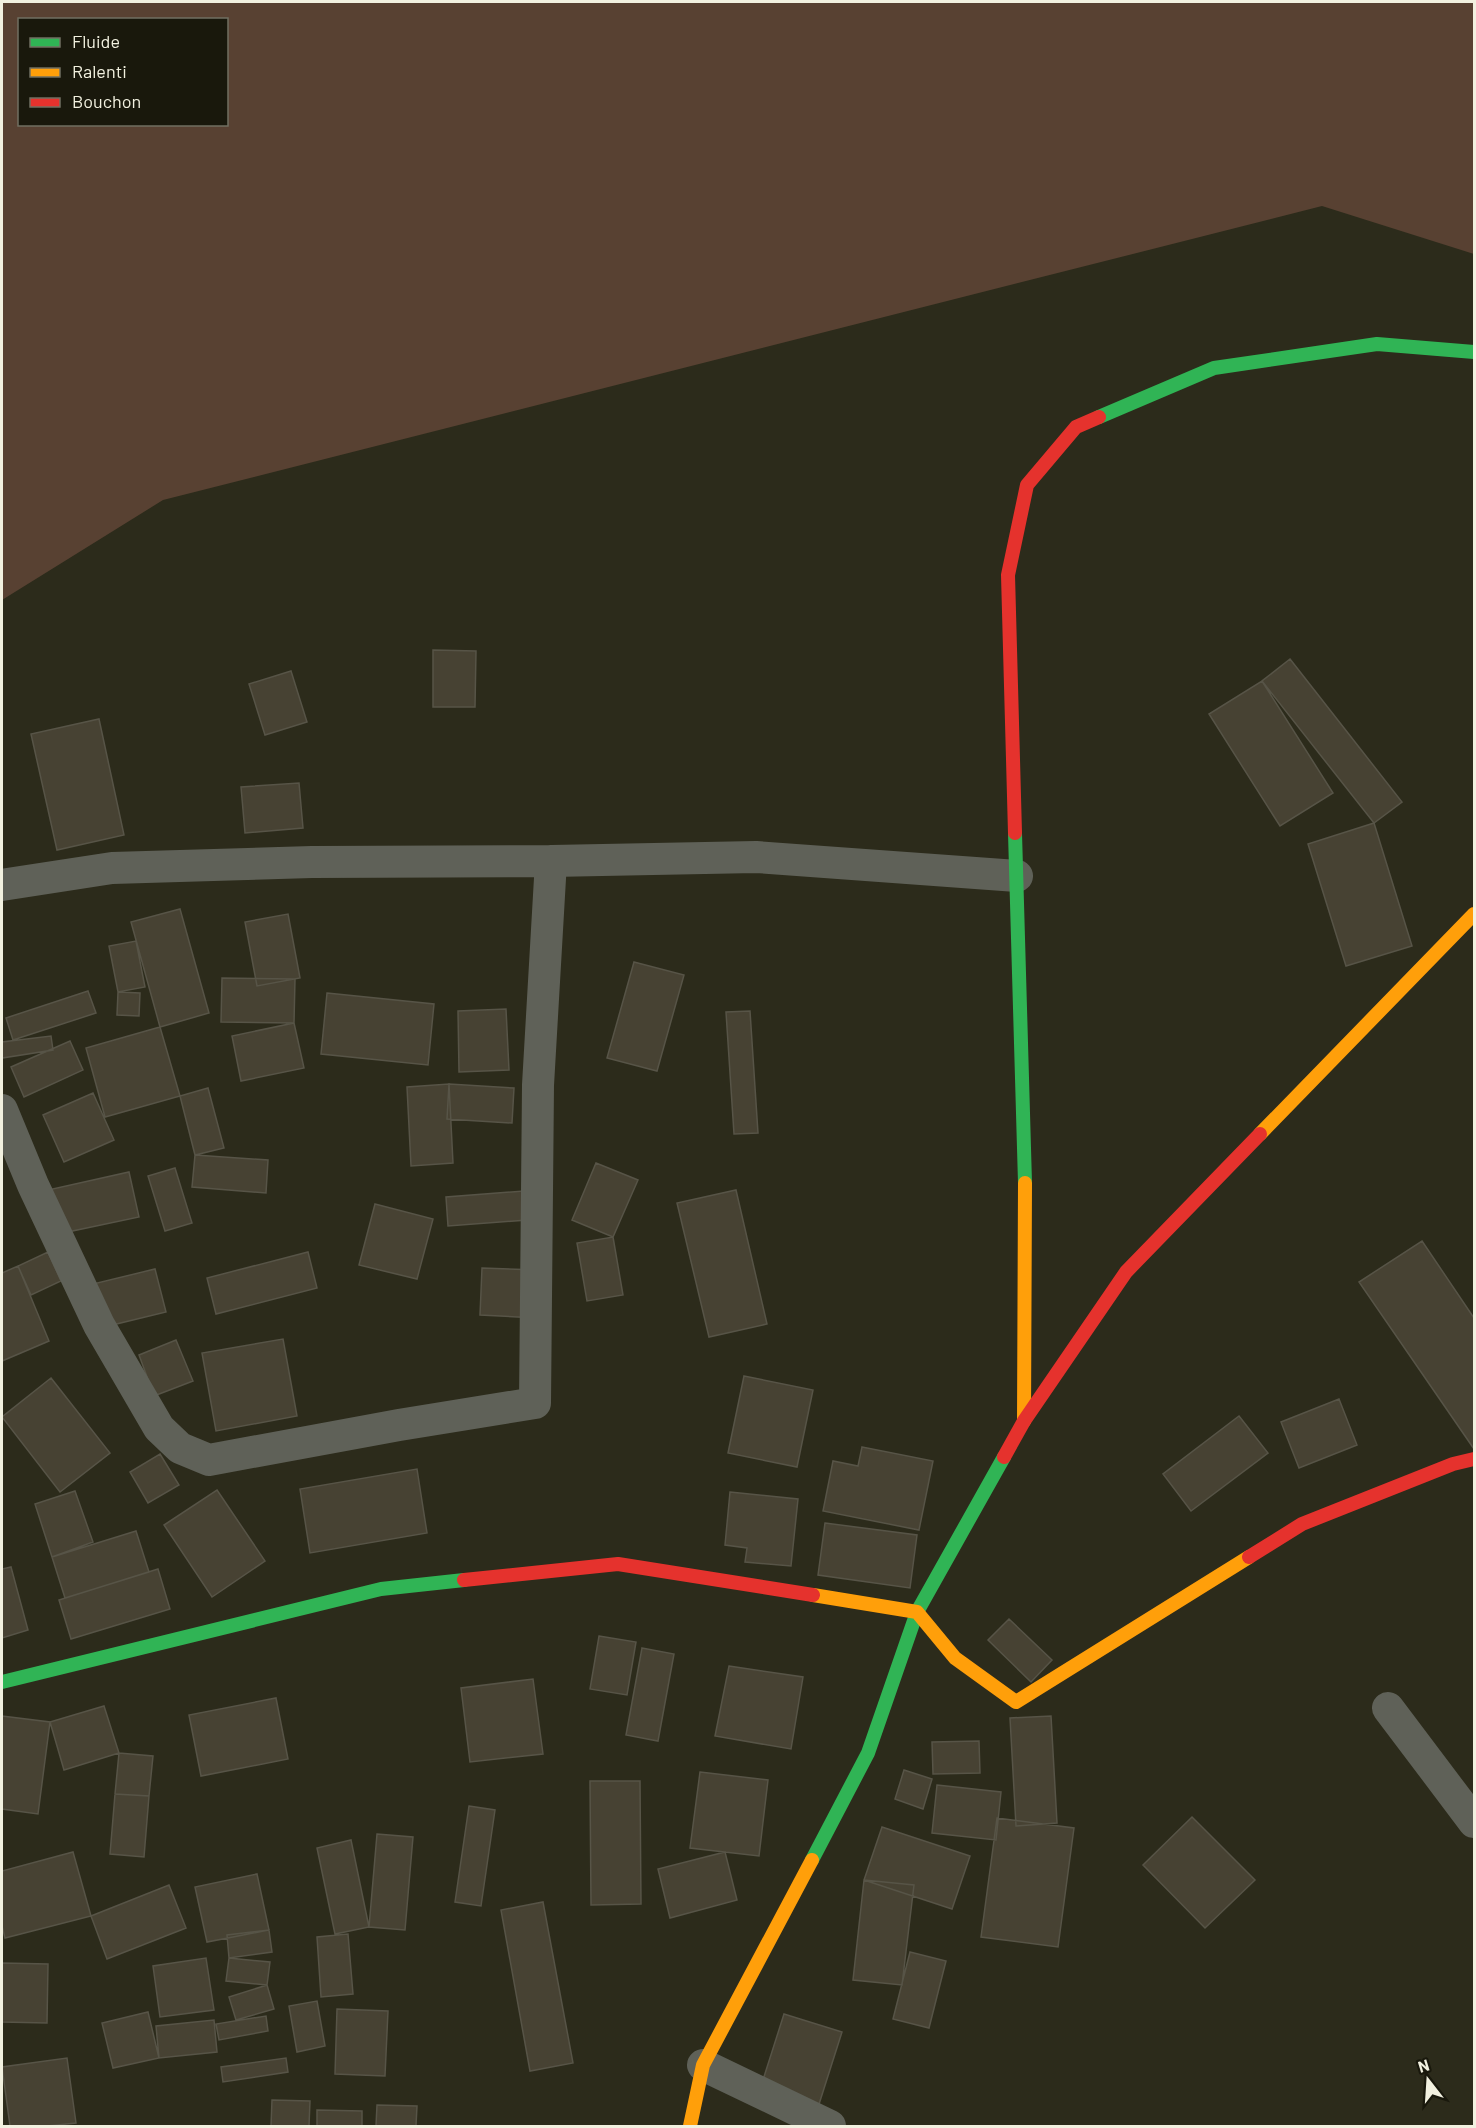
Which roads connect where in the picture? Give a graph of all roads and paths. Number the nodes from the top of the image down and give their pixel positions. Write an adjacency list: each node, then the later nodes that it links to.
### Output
1 (1474, 352): 3 (street)
2 (551, 861): 3 (street); 4 (street); 6 (street)
3 (1017, 876): 7 (street)
4 (2, 885)
5 (1474, 914): 7 (street)
6 (2, 1110)
7 (1024, 1421): 9 (street)
8 (1474, 1459): 9 (street)
9 (917, 1612): 10 (street); 13 (street)
10 (2, 1682)
11 (1388, 1708): 12 (street)
12 (1474, 1822)
13 (703, 2065): 14 (street); 15 (street)
14 (690, 2127)
15 (830, 2127)

